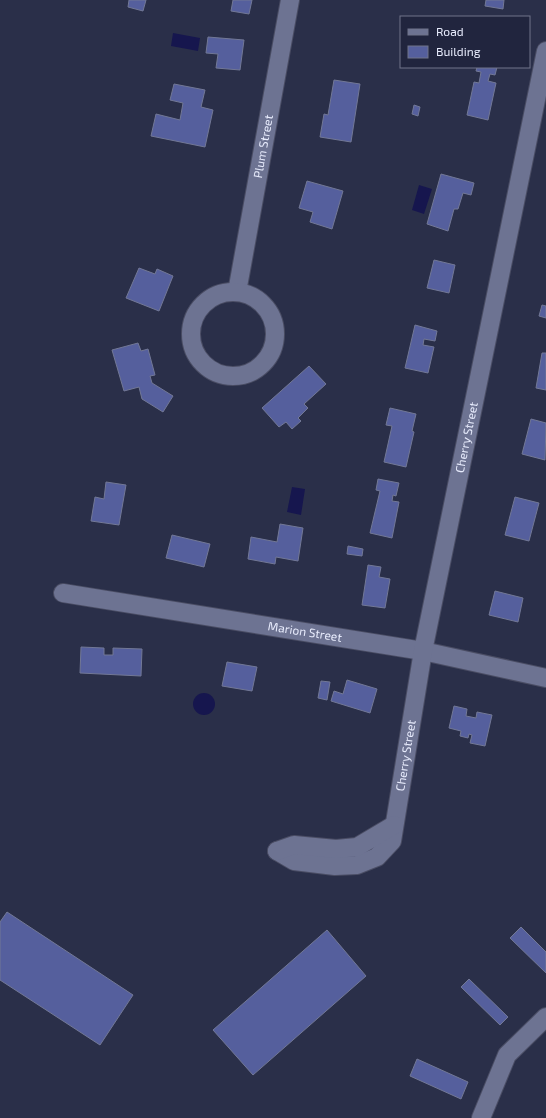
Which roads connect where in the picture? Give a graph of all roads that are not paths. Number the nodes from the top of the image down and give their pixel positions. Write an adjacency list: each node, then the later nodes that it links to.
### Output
1 (290, 0): 3 (street, Plum Street)
2 (546, 51): 5 (street, Cherry Street)
3 (237, 292): 3 (street)
4 (63, 593): 5 (street, Marion Street)
5 (423, 652): 6 (street, Marion Street); 7 (street, Cherry Street)
6 (546, 678)
7 (394, 825): 7 (street, Cherry Street)
8 (546, 1017): 9 (street)
9 (482, 1118)

